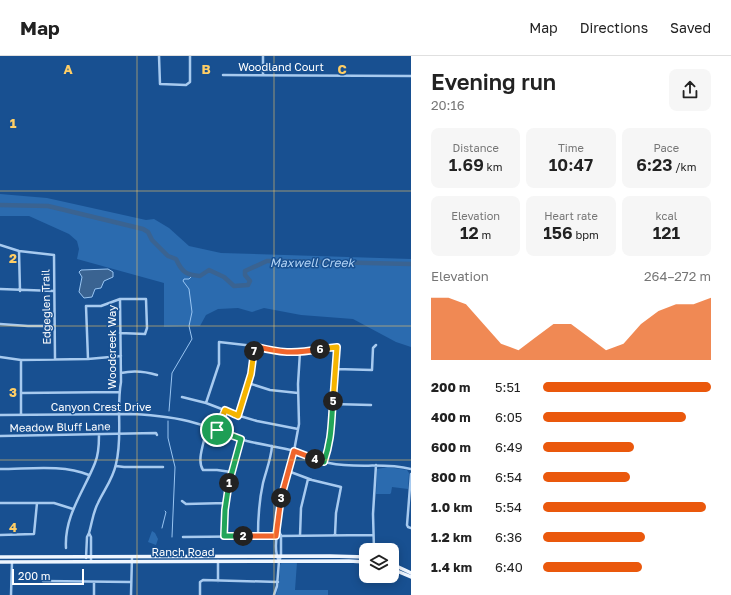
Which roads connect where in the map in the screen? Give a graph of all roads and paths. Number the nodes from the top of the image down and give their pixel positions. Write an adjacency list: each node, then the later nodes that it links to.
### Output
1 (159, 56): 2 (street)
2 (190, 56)
3 (263, 56): 5 (street)
4 (223, 75): 5 (street, Woodland Court)
5 (263, 75): 6 (street, Woodland Court)
6 (411, 76)
7 (0, 245): 8 (street)
8 (19, 251): 10 (street); 11 (street, Edgeglen Trail)
9 (0, 289): 10 (street)
10 (20, 291): 11 (street)
11 (54, 291): 14 (street, Edgeglen Trail)
12 (120, 299): 15 (street, Woodcreek Way); 15 (street); 22 (street)
13 (0, 324): 14 (street)
14 (54, 326): 21 (street, Edgeglen Trail)
15 (120, 333): 19 (street, Woodcreek Way)
16 (376, 345): 24 (street)
17 (254, 346): 18 (street); 27 (street); 32 (street)
18 (300, 352): 24 (street); 30 (street)
19 (121, 356): 22 (street); 25 (street, Woodcreek Way)
20 (0, 357): 23 (street)
21 (55, 359): 22 (street); 23 (street)
22 (88, 359)
23 (21, 360): 29 (street)
24 (336, 369): 33 (street)
25 (121, 372): 26 (street); 28 (street, Woodcreek Way)
26 (157, 375)
27 (248, 383): 30 (street); 39 (street)
28 (119, 392): 29 (street); 36 (street, Woodcreek Way)
29 (21, 393): 38 (street)
30 (298, 393): 41 (street)
31 (182, 397): 32 (street)
32 (206, 403): 35 (street)
33 (332, 404): 34 (street); 50 (street)
34 (371, 405)
35 (225, 410): 39 (street); 40 (street)
36 (120, 414): 38 (street, Canyon Crest Drive); 40 (street, Canyon Crest Drive); 42 (street, Woodcreek Way)
37 (0, 415): 38 (street, Canyon Crest Drive)
38 (21, 415)
39 (238, 416): 41 (street)
40 (217, 430): 47 (street, Canyon Crest Drive)
41 (298, 430): 49 (street)
42 (120, 434): 43 (street, Meadow Bluff Lane); 44 (street, Meadow Bluff Lane); 52 (street, Woodcreek Way)
43 (99, 435): 45 (street, Meadow Bluff Lane); 58 (street)
44 (157, 435)
45 (0, 436)
46 (205, 436): 57 (street)
47 (241, 439): 48 (street, Canyon Crest Drive); 57 (street)
48 (272, 446): 49 (street, Canyon Crest Drive); 72 (street)
49 (294, 451): 50 (street, Canyon Crest Drive); 56 (street)
50 (324, 462): 51 (street, Canyon Crest Drive)
51 (376, 465): 55 (street, Canyon Crest Drive); 70 (street)
52 (116, 466): 53 (street); 84 (street, Woodcreek Way)
53 (163, 466)
54 (0, 469): 58 (street)
55 (411, 469)
56 (288, 471): 60 (street); 67 (street)
57 (231, 472): 65 (street)
58 (89, 474): 66 (street)
59 (411, 474): 61 (street)
60 (308, 479): 75 (street); 76 (street)
61 (410, 490): 68 (street)
62 (182, 501): 65 (street)
63 (0, 503): 64 (street)
64 (37, 503): 66 (street); 69 (street)
65 (226, 503): 71 (street)
66 (73, 509): 79 (street)
67 (278, 528): 73 (street); 74 (street)
68 (411, 528)
69 (0, 535)
70 (373, 535): 76 (street); 78 (street)
71 (224, 536): 72 (street); 77 (street)
72 (258, 536): 73 (street)
73 (276, 536): 74 (street); 80 (street)
74 (281, 536): 75 (street); 81 (street)
75 (300, 536): 76 (street)
76 (335, 536)
77 (183, 537)
78 (373, 543)
79 (66, 548)
80 (276, 556): 81 (main road, Ranch Road); 85 (main road, Ranch Road); 87 (street)
81 (281, 556): 83 (main road, Ranch Road); 87 (street)
82 (0, 557): 84 (main road, Ranch Road)
83 (359, 557)
84 (88, 559): 85 (main road, Ranch Road); 89 (main road, Ranch Road)
85 (132, 559): 86 (main road, Ranch Road); 97 (street)
86 (218, 561): 87 (main road, Ranch Road); 95 (street)
87 (279, 561): 90 (main road, Ranch Road); 98 (street)
88 (0, 562): 89 (main road, Ranch Road)
89 (12, 562): 99 (street)
90 (359, 562)
91 (399, 568): 93 (main road)
92 (399, 571): 93 (main road)
93 (411, 575)
94 (43, 581): 96 (street)
95 (218, 581): 98 (street); 102 (street)
96 (94, 582): 97 (street); 100 (street)
97 (131, 582): 101 (street)
98 (278, 582): 103 (street)
99 (12, 595)
100 (94, 595)
101 (131, 595)
102 (200, 595)
103 (274, 595)

